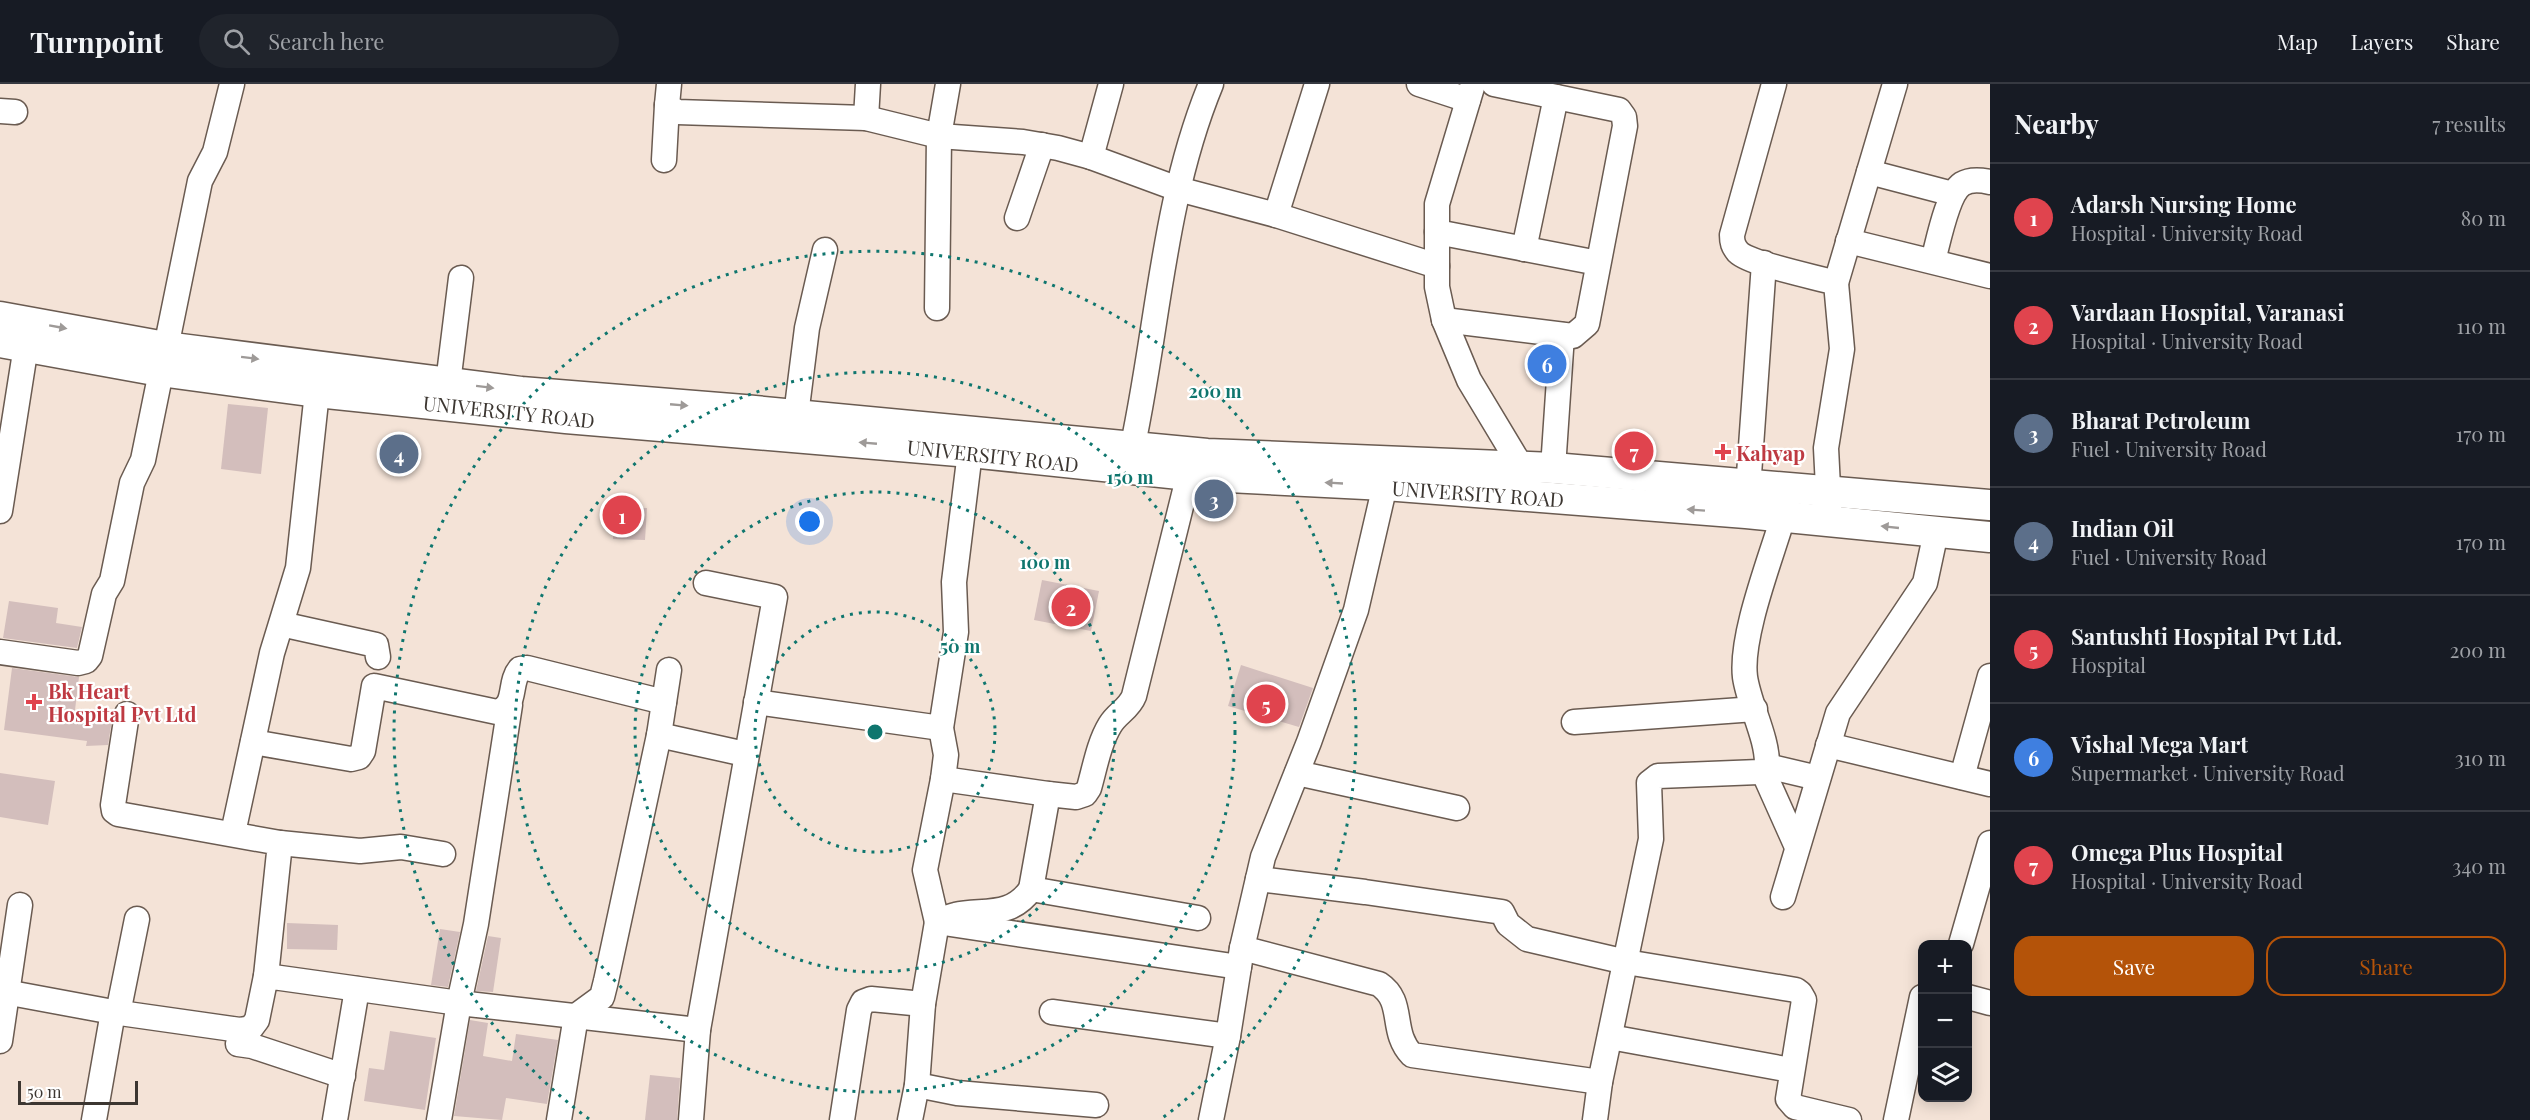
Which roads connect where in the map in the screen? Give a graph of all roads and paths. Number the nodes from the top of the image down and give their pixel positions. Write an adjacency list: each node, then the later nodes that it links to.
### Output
1 (232, 84): 41 (street)
2 (868, 84): 14 (street)
3 (948, 84): 15 (street)
4 (1112, 84): 17 (street)
5 (1211, 84): 21 (street)
6 (1317, 84): 23 (street)
7 (1419, 84): 11 (street)
8 (1494, 84): 13 (street)
9 (1774, 84): 31 (street)
10 (1895, 84): 19 (street)
11 (1471, 92): 25 (street)
12 (668, 95): 14 (street); 18 (street)
13 (1556, 97): 27 (street); 30 (street)
14 (866, 118): 15 (street)
15 (939, 136): 16 (street); 36 (street)
16 (1042, 145): 17 (street); 24 (street)
17 (1091, 157): 21 (street)
18 (664, 160)
19 (1869, 172): 22 (street); 26 (street)
20 (1990, 182): 22 (street)
21 (1178, 189): 23 (street); 47 (street)
22 (1953, 194): 29 (street)
23 (1276, 215): 32 (street)
24 (1017, 218)
25 (1437, 232): 27 (street); 32 (street)
26 (1848, 241): 29 (street); 35 (street)
27 (1524, 249): 30 (street)
28 (825, 250): 45 (street)
29 (1933, 261): 33 (street)
30 (1598, 263): 39 (street)
31 (1764, 263): 35 (street); 51 (street)
32 (1437, 266): 38 (street)
33 (1990, 276)
34 (461, 278): 42 (street)
35 (1836, 283): 53 (street)
36 (937, 308)
37 (0, 317): 41 (main road, one-way to 41)
38 (1444, 321): 39 (street); 49 (street)
39 (1562, 335): 50 (street)
40 (13, 344): 41 (main road, UNIVERSITY ROAD); 56 (street)
41 (162, 359): 43 (main road, one-way to 43); 44 (main road, UNIVERSITY ROAD); 65 (street)
42 (448, 383): 43 (main road); 45 (main road, one-way to 45)
43 (395, 388): 44 (main road, UNIVERSITY ROAD); 46 (main road, UNIVERSITY ROAD, one-way to 43)
44 (317, 392): 78 (street)
45 (796, 415): 47 (main road)
46 (970, 452): 47 (main road, UNIVERSITY ROAD); 76 (street)
47 (1130, 458): 48 (main road, UNIVERSITY ROAD)
48 (1191, 464): 49 (main road); 52 (main road, UNIVERSITY ROAD, one-way to 48); 87 (street)
49 (1523, 468): 50 (main road); 54 (street)
50 (1553, 468): 51 (main road)
51 (1748, 483): 53 (main road); 57 (street)
52 (1385, 486): 54 (main road, UNIVERSITY ROAD); 82 (street)
53 (1828, 491): 55 (main road); 59 (street)
54 (1541, 498): 57 (main road, UNIVERSITY ROAD, one-way to 54)
55 (1990, 505)
56 (0, 511)
57 (1746, 513): 58 (main road, UNIVERSITY ROAD)
58 (1783, 517): 59 (main road, UNIVERSITY ROAD); 73 (street)
59 (1830, 521): 60 (main road, UNIVERSITY ROAD, one-way to 59)
60 (1936, 532): 61 (main road, UNIVERSITY ROAD); 79 (street)
61 (1990, 537)
62 (706, 583): 71 (street)
63 (290, 626): 66 (street)
64 (382, 632): 66 (street)
65 (0, 652)
66 (378, 657): 69 (street)
67 (669, 670): 70 (street)
68 (1990, 676): 83 (street)
69 (374, 686): 72 (street); 78 (street)
70 (664, 702): 72 (street); 77 (street)
71 (756, 702): 76 (street); 80 (street)
72 (510, 705): 109 (street)
73 (1755, 709): 75 (street); 81 (street)
74 (127, 714): 89 (street)
75 (1574, 722)
76 (941, 728): 85 (street)
77 (659, 735): 80 (street); 114 (street)
78 (253, 742): 89 (street)
79 (1828, 745): 83 (street); 84 (street)
80 (745, 754): 116 (street)
81 (1765, 768): 84 (street); 92 (street); 104 (street)
82 (1297, 773): 88 (street); 94 (street)
83 (1962, 777): 86 (street)
84 (1818, 778): 92 (street)
85 (943, 779): 87 (street); 101 (street)
86 (1990, 784)
87 (1048, 795): 95 (street)
88 (1457, 808)
89 (233, 833): 90 (street)
90 (280, 843): 93 (street); 105 (street)
91 (1990, 843): 96 (street)
92 (1797, 847): 97 (street)
93 (443, 854)
94 (1258, 879): 103 (street); 104 (street)
95 (1031, 889): 99 (street); 101 (street)
96 (1983, 894): 102 (street)
97 (1783, 897)
98 (20, 905): 107 (street)
99 (1198, 918)
100 (137, 919): 112 (street)
101 (937, 922): 103 (street); 111 (street)
102 (1963, 940)
103 (1240, 957): 117 (street); 123 (street)
104 (1626, 962): 118 (street); 121 (street)
105 (266, 976): 106 (street); 112 (street)
106 (357, 988): 109 (street); 122 (street)
107 (4, 992): 112 (street); 119 (street)
108 (1972, 997): 110 (street)
109 (459, 1003): 114 (street); 128 (street)
110 (1990, 1003)
111 (923, 1004): 124 (street); 131 (street)
112 (115, 1012): 126 (street)
113 (1052, 1012): 117 (street)
114 (576, 1016): 116 (street); 129 (street)
115 (1918, 1020): 136 (street)
116 (698, 1030): 130 (street)
117 (1228, 1036): 133 (street)
118 (1610, 1037): 121 (street); 123 (street)
119 (0, 1041)
120 (238, 1044): 122 (street)
121 (1791, 1071): 135 (street)
122 (343, 1076): 127 (street)
123 (1600, 1082): 134 (street)
124 (917, 1085): 125 (street); 132 (street)
125 (1096, 1105)
126 (94, 1120)
127 (335, 1120)
128 (439, 1120)
129 (559, 1120)
130 (691, 1120)
131 (842, 1120)
132 (910, 1120)
133 (1211, 1120)
134 (1595, 1120)
135 (1849, 1120)
136 (1896, 1120)

